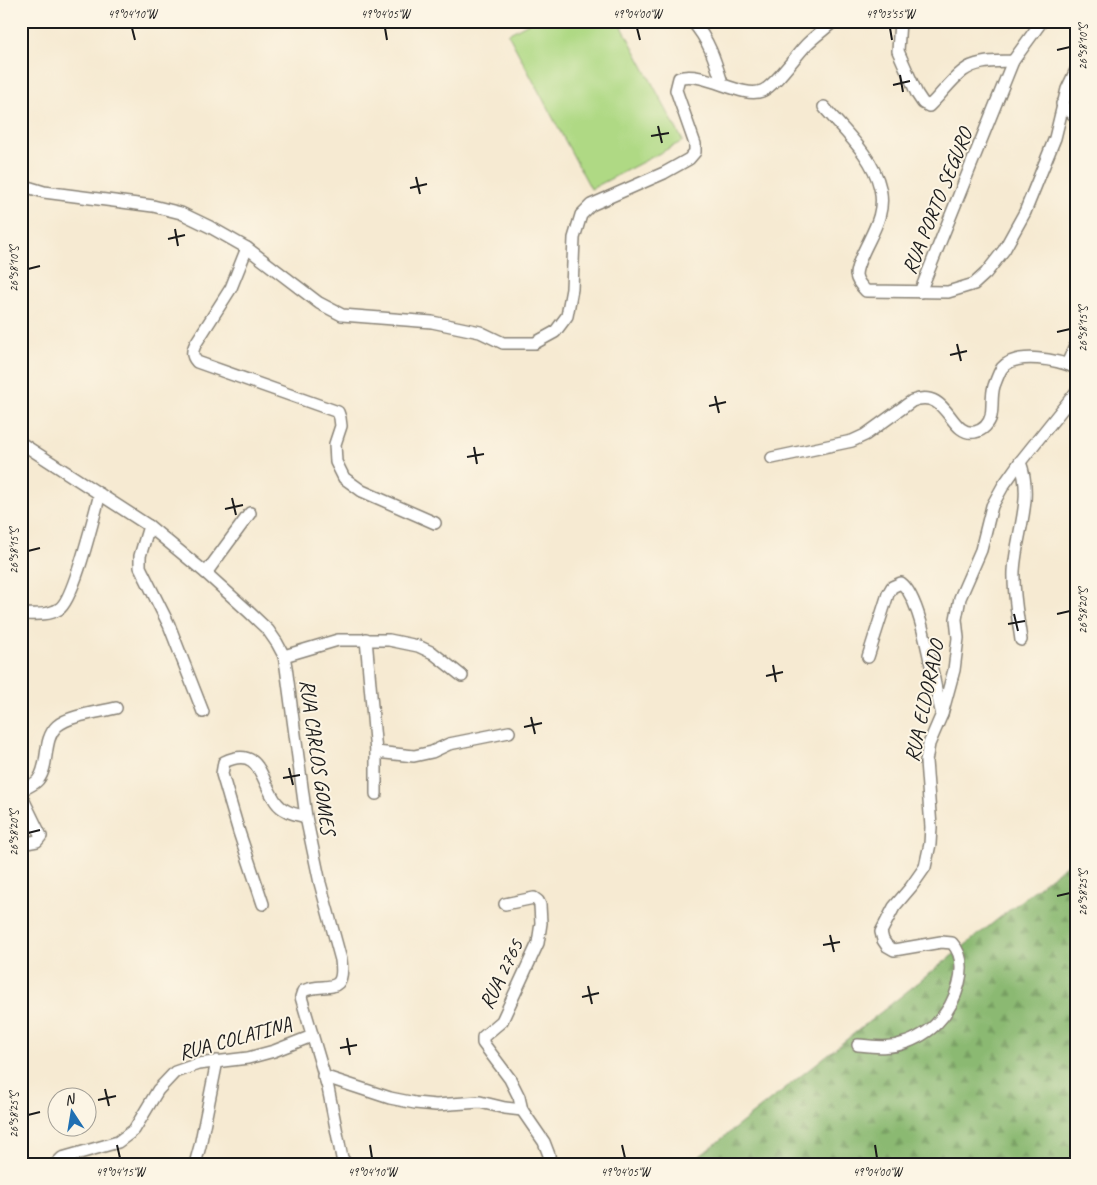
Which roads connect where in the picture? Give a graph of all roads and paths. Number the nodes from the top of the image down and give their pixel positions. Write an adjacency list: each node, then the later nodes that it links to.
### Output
1 (692, 21): 7 (street)
2 (834, 21): 7 (street)
3 (900, 21): 5 (street)
4 (1042, 21): 5 (street, RUA PORTO SEGURO)
5 (1013, 61): 13 (street, RUA PORTO SEGURO)
6 (1076, 70): 8 (street)
7 (722, 83): 12 (street)
8 (1062, 104): 10 (street); 13 (street)
9 (824, 106): 13 (street, RUA PORTO SEGURO)
10 (1076, 117)
11 (21, 185): 12 (street)
12 (246, 248): 22 (street)
13 (920, 292)
14 (1076, 344): 15 (street)
15 (1071, 366): 18 (street)
16 (1076, 392): 19 (street, RUA ELDORADO)
17 (21, 442): 20 (street, RUA CARLOS GOMES)
18 (772, 458)
19 (1020, 462): 27 (street); 33 (street, RUA ELDORADO)
20 (100, 494): 23 (street, RUA CARLOS GOMES); 25 (street)
21 (250, 513): 24 (street)
22 (435, 523)
23 (149, 526): 24 (street, RUA CARLOS GOMES); 32 (street)
24 (206, 573): 28 (street, RUA CARLOS GOMES)
25 (21, 614)
26 (366, 640): 28 (street); 30 (street); 35 (street)
27 (1021, 640)
28 (284, 656): 39 (street, RUA CARLOS GOMES)
29 (868, 657): 33 (street)
30 (462, 676)
31 (116, 708): 36 (street)
32 (203, 712)
33 (942, 714): 44 (street, RUA ELDORADO)
34 (509, 732): 35 (street)
35 (376, 752): 37 (street)
36 (21, 790)
37 (376, 794)
38 (21, 795): 40 (street)
39 (306, 817): 41 (street); 43 (street, RUA CARLOS GOMES)
40 (21, 844)
41 (263, 904)
42 (505, 904): 47 (street, RUA 2765)
43 (312, 1036): 45 (street, RUA COLATINA); 46 (street, RUA CARLOS GOMES)
44 (858, 1045)
45 (217, 1060): 48 (street, RUA COLATINA); 49 (street)
46 (323, 1076): 47 (street); 50 (street, RUA CARLOS GOMES)
47 (522, 1110): 51 (street)
48 (56, 1164)
49 (194, 1164)
50 (346, 1164)
51 (550, 1164)

